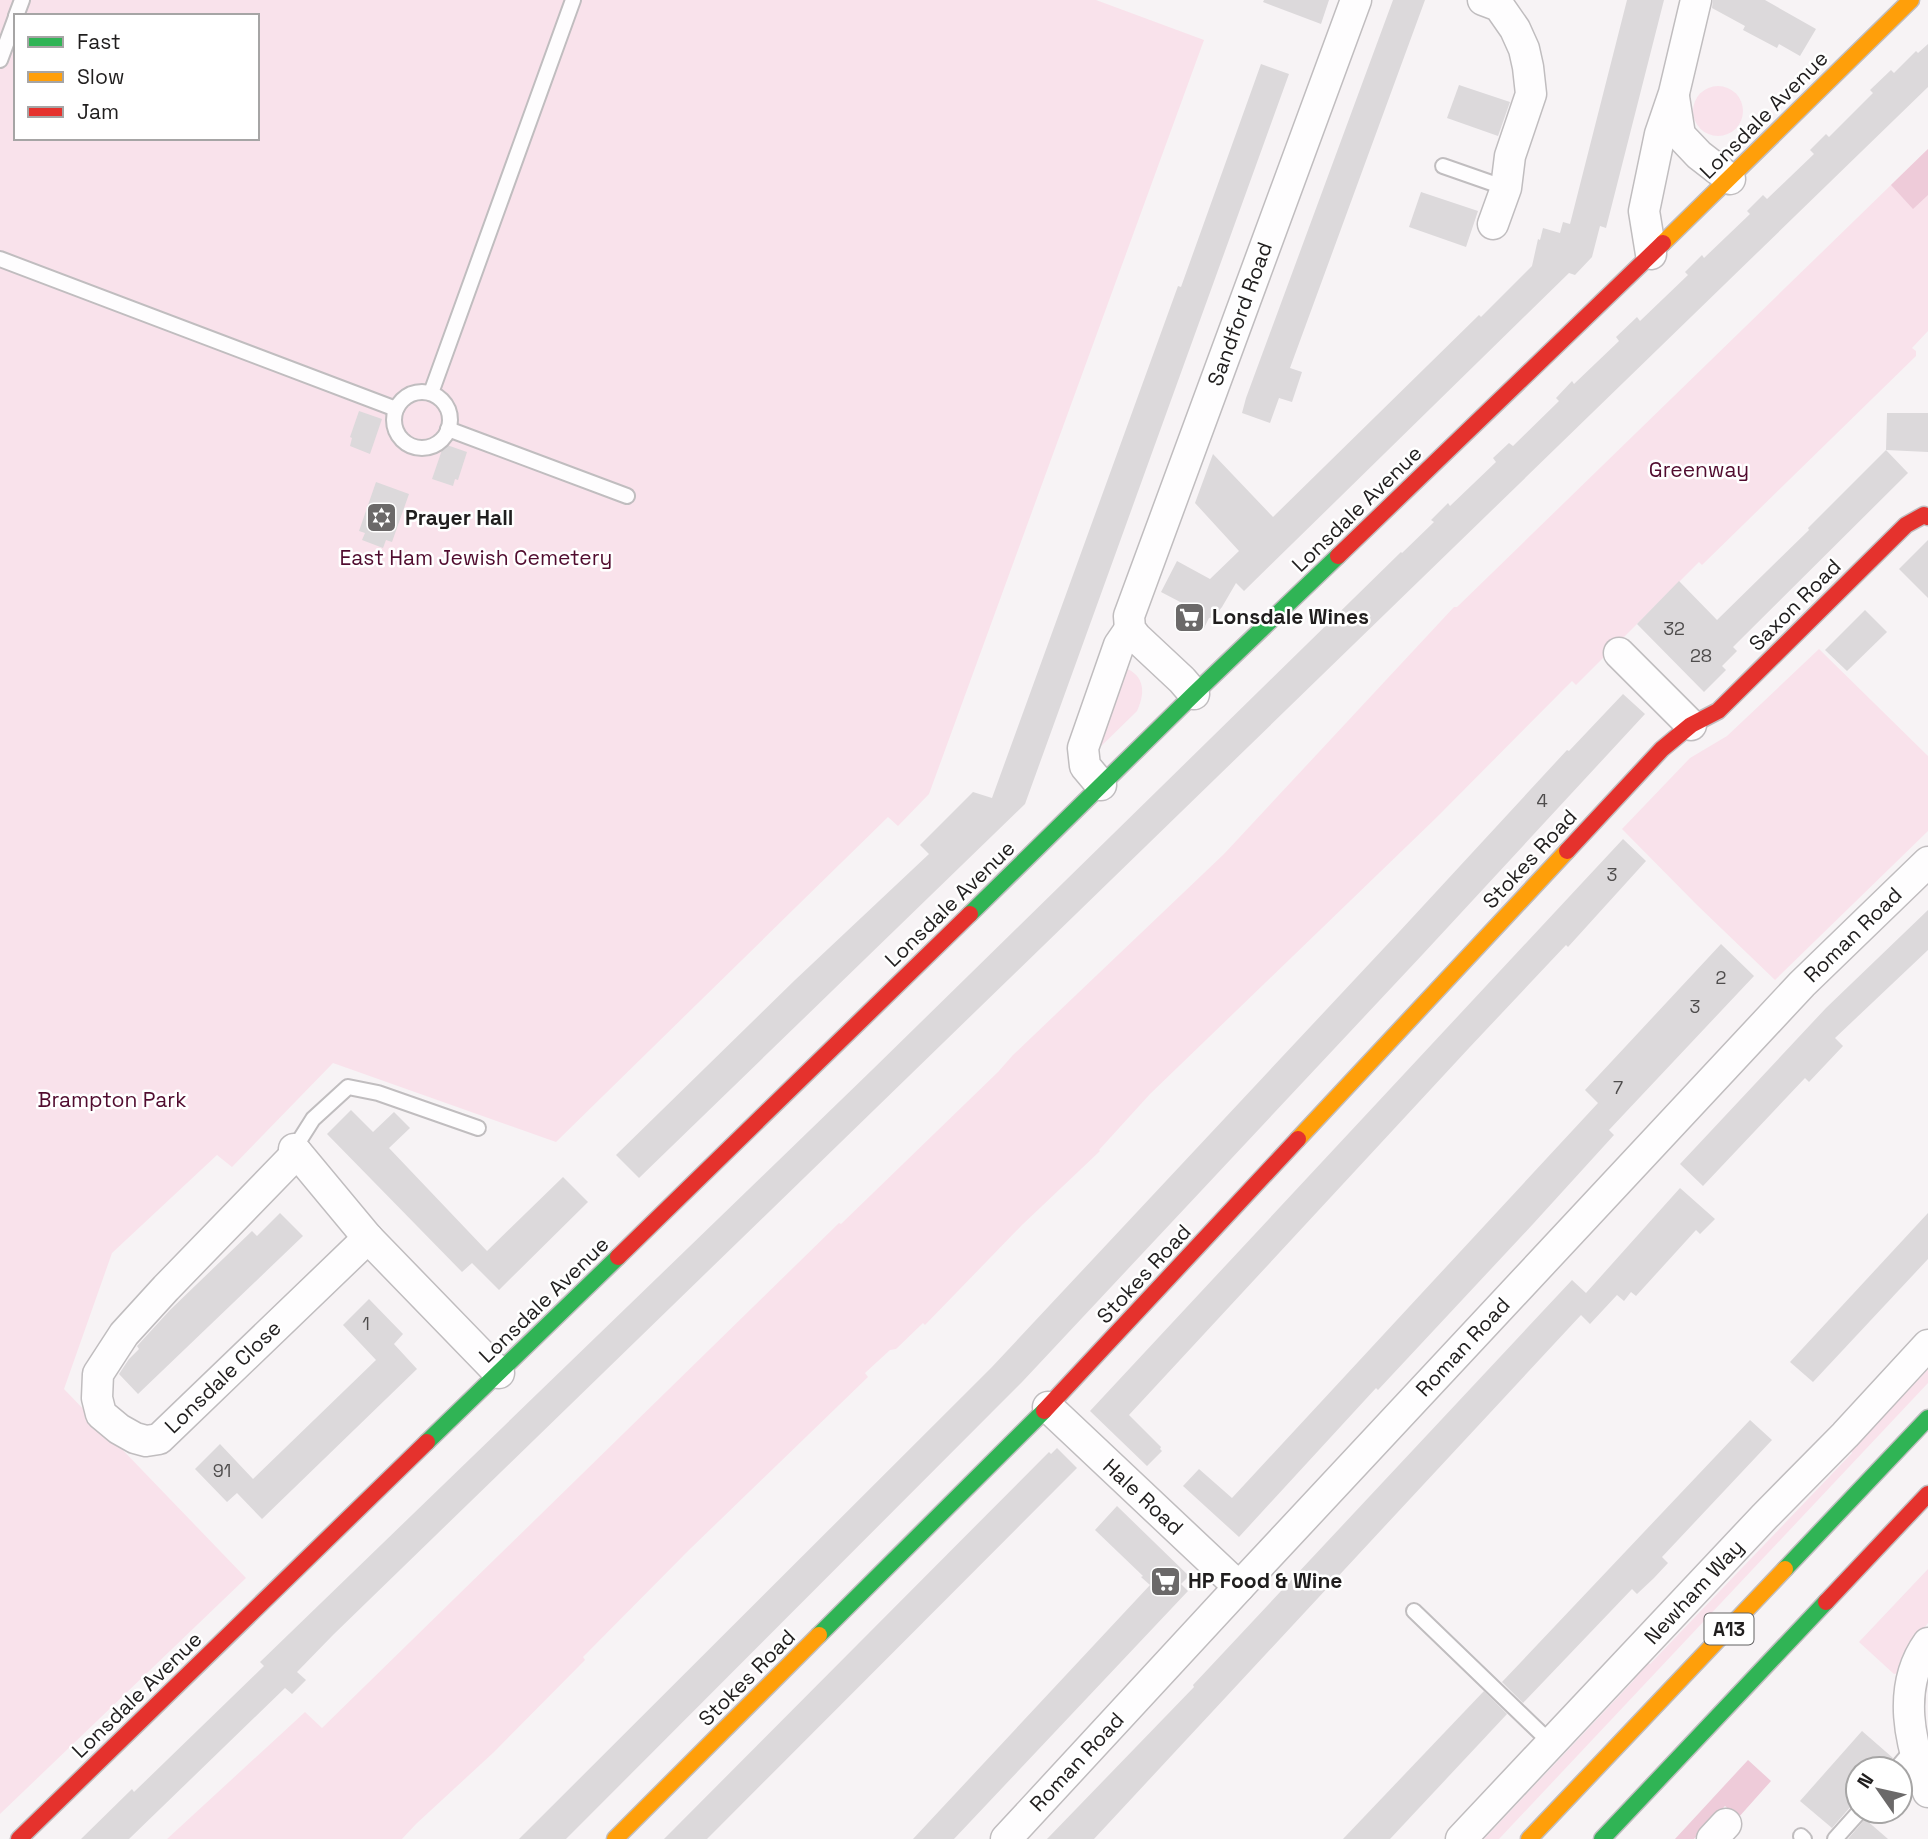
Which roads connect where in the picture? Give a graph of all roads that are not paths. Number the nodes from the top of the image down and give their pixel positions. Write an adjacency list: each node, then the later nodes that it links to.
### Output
1 (573, 0): 15 (lane)
2 (1356, 0): 20 (street, Sandford Road)
3 (1483, 0): 11 (street)
4 (1696, 0): 8 (street)
5 (1911, 0): 10 (main road, Lonsdale Avenue)
6 (14, 22): 7 (lane)
7 (0, 60)
8 (1674, 93): 10 (street); 13 (street)
9 (1443, 166): 11 (lane)
10 (1730, 179): 13 (main road, Lonsdale Avenue)
11 (1506, 188): 12 (street)
12 (1493, 224)
13 (1651, 254): 22 (main road, Lonsdale Avenue)
14 (0, 259): 16 (lane)
15 (431, 393): 16 (lane); 17 (lane)
16 (396, 409): 17 (lane)
17 (448, 429): 18 (lane)
18 (627, 496)
19 (1928, 517): 23 (main road, Saxon Road)
20 (1130, 629): 22 (street); 24 (street, Sandford Road)
21 (1619, 653): 23 (street)
22 (1194, 694): 24 (main road, Lonsdale Avenue)
23 (1691, 725): 31 (main road, Stokes Road)
24 (1101, 785): 30 (main road, Lonsdale Avenue)
25 (1928, 862): 34 (street, Roman Road)
26 (478, 1128): 27 (lane)
27 (296, 1151): 28 (street); 28 (street, Lonsdale Close)
28 (368, 1238): 30 (street)
29 (1928, 1345): 37 (street, Newham Way)
30 (499, 1373): 42 (main road, Lonsdale Avenue)
31 (1048, 1407): 34 (street, Hale Road); 43 (main road, Stokes Road)
32 (1928, 1418): 46 (main road, A13)
33 (1928, 1494): 47 (main road, A13)
34 (1239, 1587): 44 (street, Roman Road)
35 (1414, 1611): 37 (lane)
36 (1928, 1643): 38 (street)
37 (1551, 1743): 45 (street, Newham Way)
38 (1905, 1755)
39 (1914, 1772): 40 (street)
40 (1928, 1792)
41 (1848, 1825): 48 (lane)
42 (19, 1839)
43 (615, 1839)
44 (1006, 1839)
45 (1461, 1839)
46 (1529, 1839)
47 (1602, 1839)
48 (1835, 1839)

